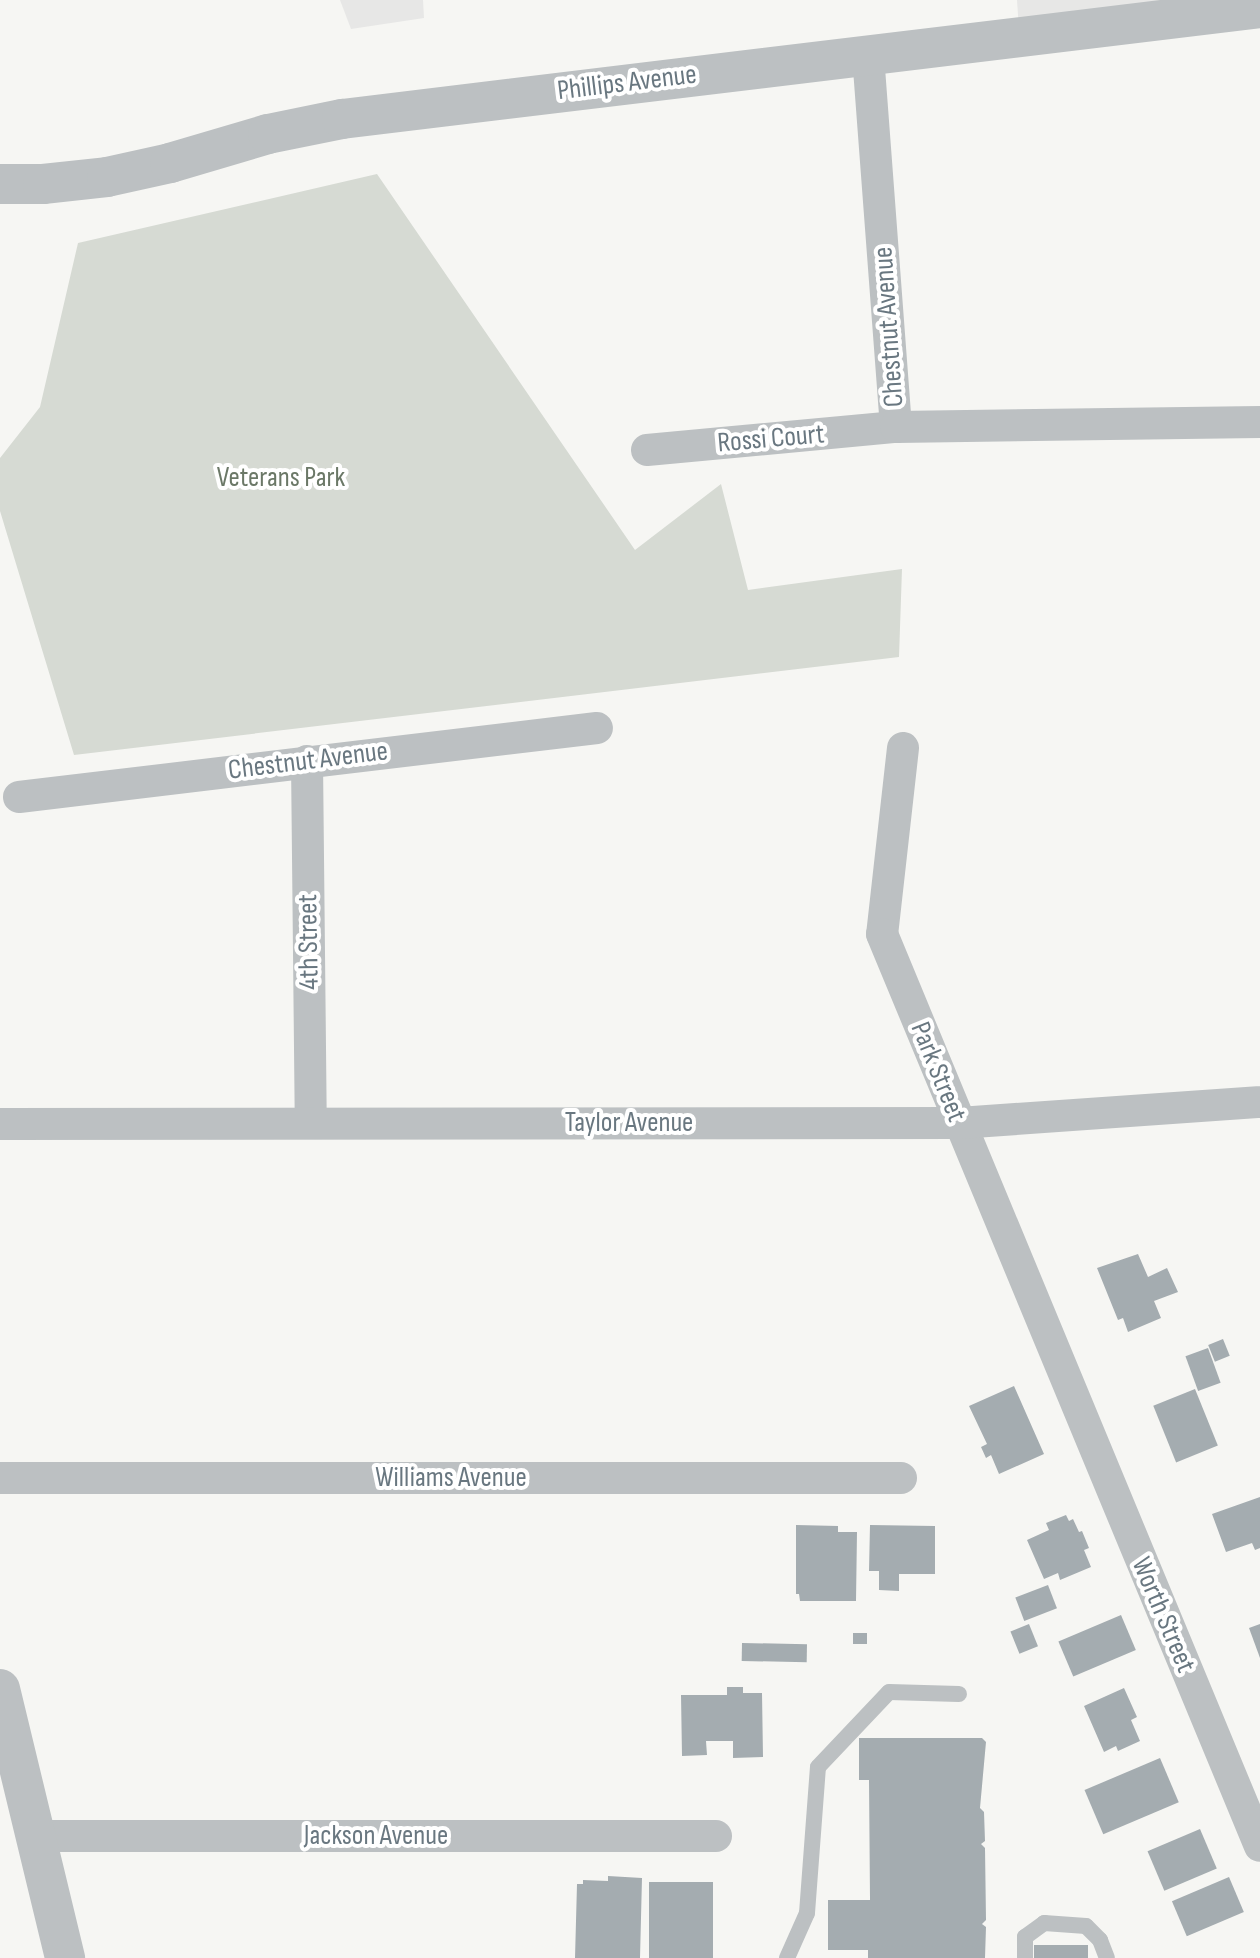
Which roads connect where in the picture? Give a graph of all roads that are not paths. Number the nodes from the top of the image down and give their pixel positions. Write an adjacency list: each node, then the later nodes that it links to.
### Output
1 (1260, 8): 2 (street, Phillips Avenue)
2 (868, 55): 3 (street, Phillips Avenue); 5 (street, Chestnut Avenue)
3 (0, 184)
4 (1260, 422): 5 (street, Chestnut Avenue)
5 (896, 427): 6 (street, Rossi Court)
6 (647, 450)
7 (597, 728): 9 (street, Chestnut Avenue)
8 (903, 748): 13 (street, Park Street)
9 (307, 761): 10 (street, Chestnut Avenue); 12 (street, 4th Street)
10 (19, 797)
11 (1257, 1102): 13 (street, Taylor Avenue)
12 (311, 1123): 13 (street, Taylor Avenue); 14 (street, Taylor Avenue)
13 (959, 1123): 15 (street, Park Street)
14 (0, 1124)
15 (1067, 1383): 23 (street, Worth Street)
16 (0, 1478): 17 (street, Williams Avenue)
17 (901, 1478)
18 (0, 1689): 20 (street)
19 (959, 1694): 25 (lane)
20 (9, 1768): 21 (street)
21 (36, 1836): 22 (street, Jackson Avenue); 24 (street)
22 (716, 1836)
23 (1260, 1846)
24 (65, 1958)
25 (787, 1958)
26 (1025, 1958): 27 (lane)
27 (1107, 1958)

